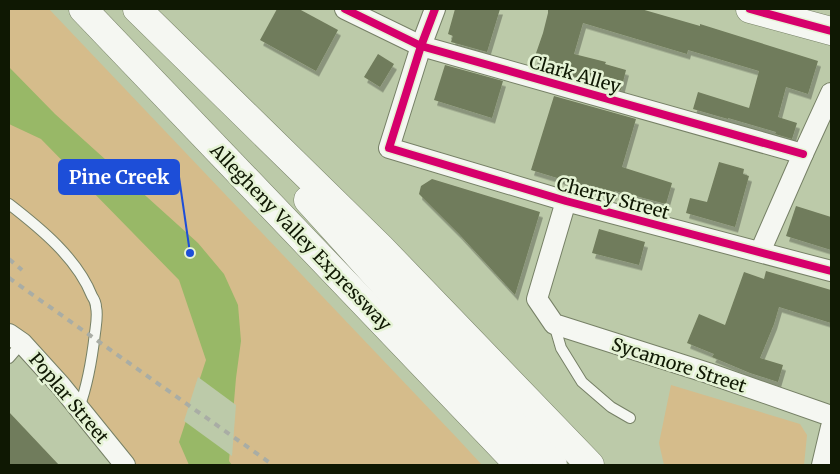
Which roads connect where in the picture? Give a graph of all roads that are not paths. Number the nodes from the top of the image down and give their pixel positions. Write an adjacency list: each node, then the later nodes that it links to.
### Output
1 (83, 9): 22 (main road, Allegheny Valley Expressway)
2 (135, 9): 23 (main road, Allegheny Valley Expressway); 24 (main road)
3 (345, 9): 7 (street, Clark Alley)
4 (435, 9): 7 (street)
5 (750, 9): 6 (main road)
6 (831, 31)
7 (421, 46): 9 (street, Clark Alley); 10 (street, Cherry Street)
8 (831, 93): 9 (street)
9 (803, 154): 12 (street)
10 (566, 201): 12 (street, Cherry Street); 14 (street)
11 (9, 204): 17 (lane)
12 (760, 252): 13 (street, Cherry Street)
13 (831, 271)
14 (554, 324): 18 (street, Sycamore Street); 19 (lane)
15 (15, 338): 16 (lane); 17 (street, Poplar Street)
16 (9, 358)
17 (79, 408): 21 (street, Poplar Street)
18 (831, 416)
19 (630, 418)
20 (831, 427): 25 (street)
21 (125, 465)
22 (519, 465)
23 (553, 465)
24 (590, 465)
25 (822, 465)

